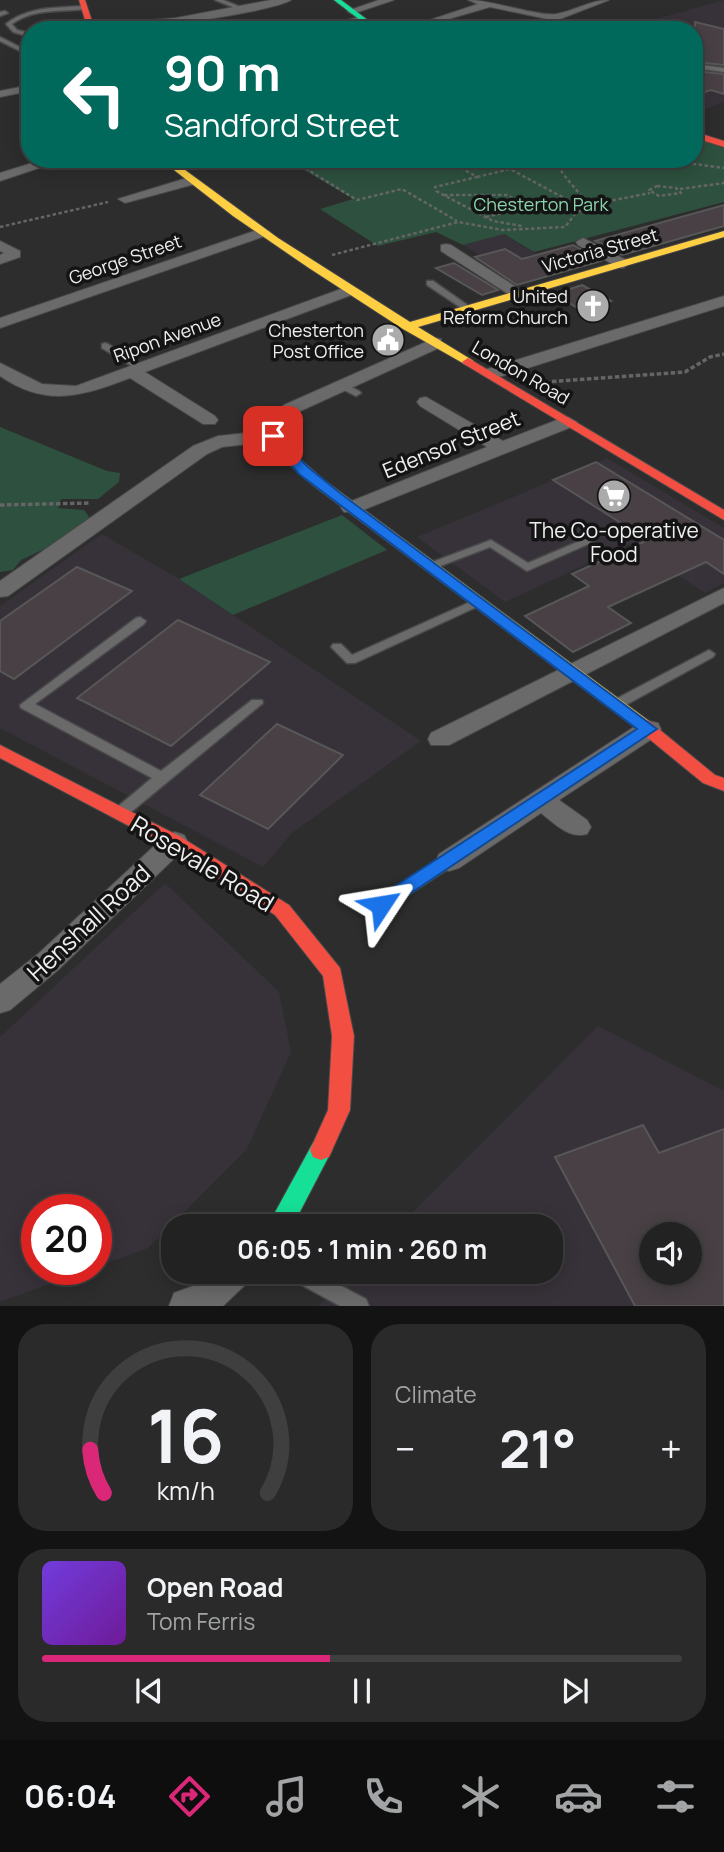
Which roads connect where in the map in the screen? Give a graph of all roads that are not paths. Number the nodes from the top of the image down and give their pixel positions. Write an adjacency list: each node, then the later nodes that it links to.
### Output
1 (218, 0): 9 (lane)
2 (286, 0): 9 (street)
3 (337, 0): 10 (street)
4 (389, 0): 10 (street)
5 (473, 0): 8 (street)
6 (604, 0): 17 (street)
7 (83, 4): 12 (street); 18 (lane)
8 (488, 4): 11 (street); 16 (street)
9 (240, 8): 13 (street)
10 (356, 15): 14 (street); 15 (street)
11 (435, 20)
12 (88, 21)
13 (173, 21)
14 (338, 21)
15 (365, 21)
16 (541, 21)
17 (557, 21)
18 (21, 33)
19 (0, 38): 20 (lane)
20 (21, 49)
21 (703, 67): 22 (lane)
22 (724, 70)
23 (21, 90): 24 (street)
24 (0, 94)
25 (703, 137): 26 (street)
26 (724, 144)
27 (30, 168): 29 (street)
28 (175, 168): 30 (street, London Road)
29 (0, 177)
30 (190, 181): 31 (street); 32 (street, London Road)
31 (125, 199)
32 (263, 232): 40 (street, London Road); 44 (street, George Street)
33 (724, 234): 38 (street, Victoria Street)
34 (583, 242): 38 (street)
35 (0, 245): 37 (street)
36 (446, 248): 41 (street)
37 (0, 260)
38 (623, 264): 41 (street, Victoria Street)
39 (430, 283): 43 (lane)
40 (349, 291): 45 (street, London Road); 49 (street, Ripon Avenue)
41 (519, 293): 43 (street, Victoria Street)
42 (724, 301): 50 (street)
43 (469, 309): 45 (street, Victoria Street)
44 (0, 323)
45 (407, 327): 46 (street, London Road)
46 (435, 343): 50 (street, London Road); 51 (street)
47 (105, 346): 49 (lane)
48 (0, 368): 49 (street, Ripon Avenue)
49 (136, 369): 54 (street)
50 (490, 374): 55 (street, London Road)
51 (339, 384): 52 (lane); 56 (street)
52 (356, 393)
53 (426, 402): 57 (street)
54 (209, 419)
55 (568, 422): 57 (street, Edensor Street); 59 (street, London Road)
56 (273, 436): 58 (street); 62 (street)
57 (502, 448): 58 (street, Edensor Street)
58 (351, 508): 61 (street)
59 (724, 516)
60 (589, 540): 61 (lane)
61 (431, 566): 64 (street)
62 (0, 591)
63 (724, 594): 68 (street)
64 (480, 602): 66 (lane); 68 (street)
65 (140, 621): 74 (lane)
66 (337, 647)
67 (709, 654): 70 (lane)
68 (572, 672): 70 (street); 72 (street)
69 (257, 703): 74 (lane)
70 (614, 705): 71 (street)
71 (649, 729): 75 (street); 76 (street)
72 (440, 739)
73 (0, 751): 77 (street, Rosevale Road)
74 (162, 777): 77 (lane)
75 (724, 785)
76 (541, 801): 78 (street); 80 (street)
77 (120, 813): 79 (street, Rosevale Road)
78 (578, 827)
79 (175, 842): 82 (street, Henshall Road); 83 (street, Rosevale Road)
80 (449, 861): 81 (lane)
81 (381, 905)
82 (0, 1001)
83 (287, 1214)
84 (221, 1284): 86 (street)
85 (318, 1284): 87 (lane)
86 (187, 1306)
87 (359, 1306)

